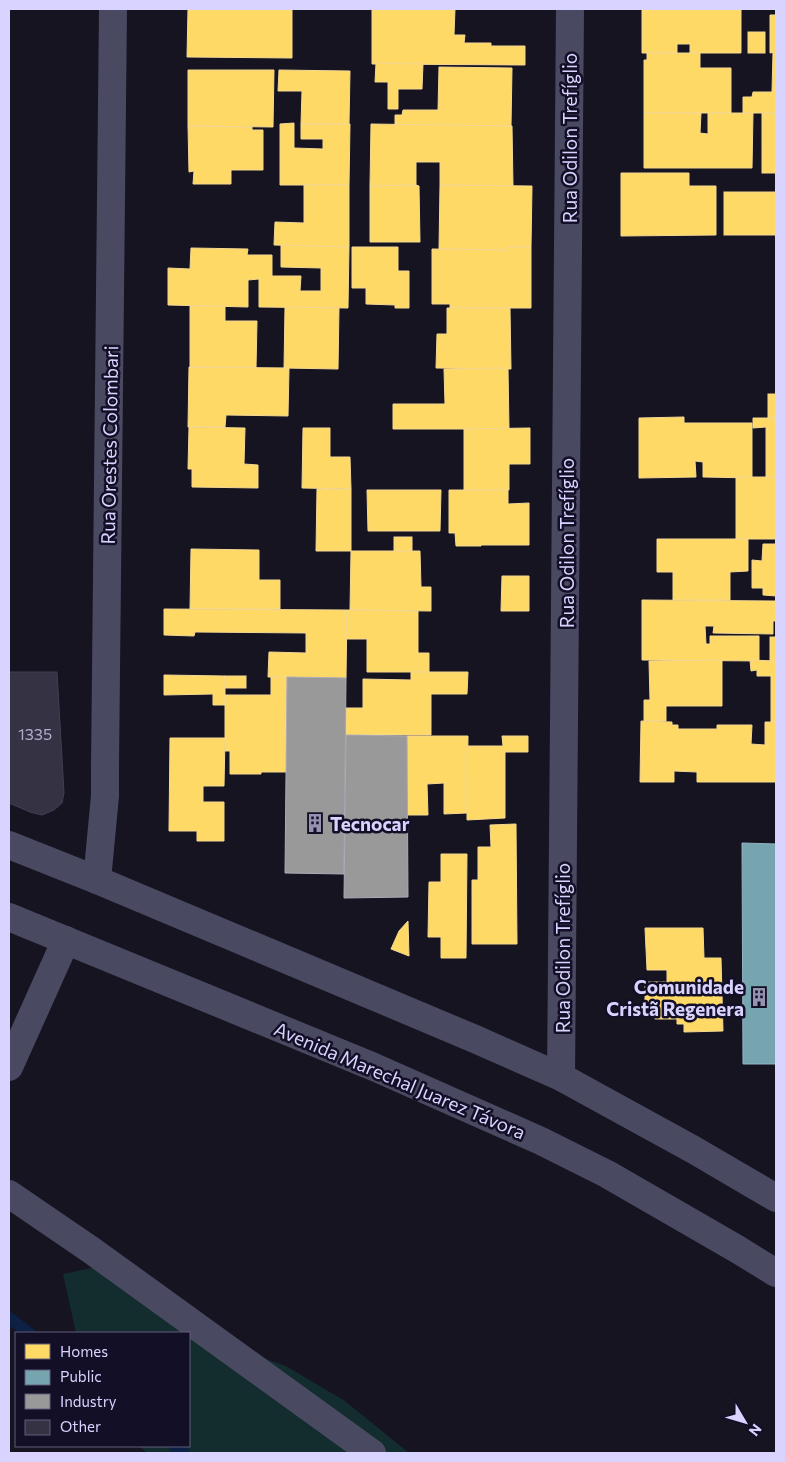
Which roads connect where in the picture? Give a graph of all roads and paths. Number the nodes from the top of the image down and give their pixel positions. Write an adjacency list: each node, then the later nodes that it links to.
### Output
1 (113, 9): 4 (street, Rua Orestes Colombari)
2 (570, 9): 8 (street, Rua Odilon Trefíglio)
3 (9, 845): 4 (street)
4 (97, 880): 8 (street)
5 (9, 917): 6 (street, Avenida Marechal Juarez Távora)
6 (66, 940): 7 (street); 11 (street, Avenida Marechal Juarez Távora)
7 (9, 1067)
8 (561, 1077): 10 (street)
9 (9, 1194): 12 (street)
10 (776, 1198)
11 (776, 1273)
12 (372, 1453)

